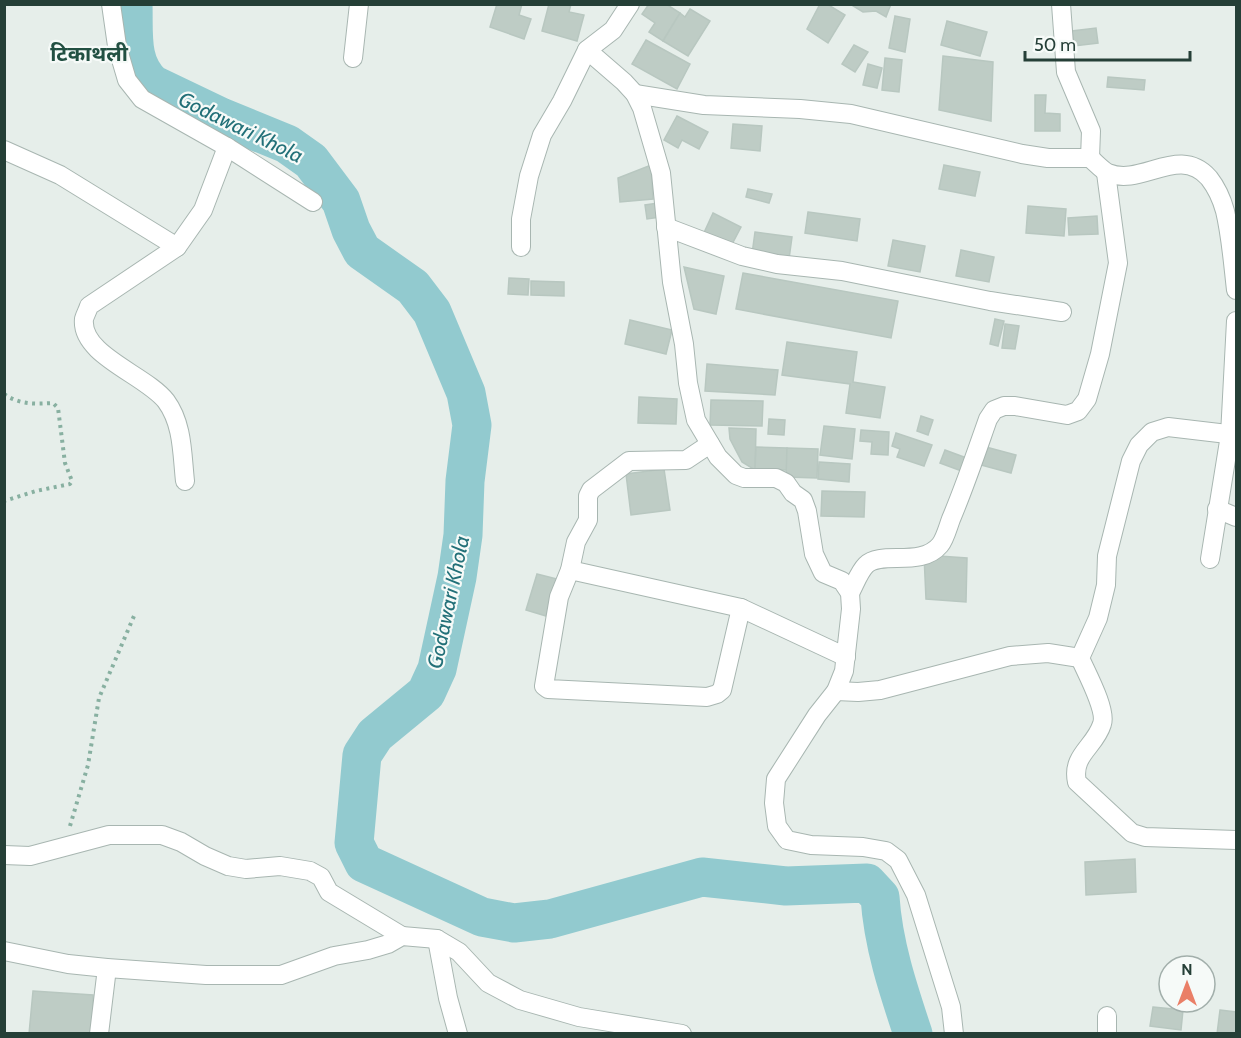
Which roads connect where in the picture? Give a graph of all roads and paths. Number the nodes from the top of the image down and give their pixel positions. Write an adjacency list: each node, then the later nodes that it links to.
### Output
1 (111, 4): 8 (street)
2 (359, 4): 6 (street)
3 (630, 4): 5 (street)
4 (1061, 4): 10 (street)
5 (587, 50): 7 (street); 15 (street)
6 (353, 58)
7 (635, 94): 10 (street); 13 (street)
8 (227, 147): 12 (street); 14 (street)
9 (4, 150): 14 (street)
10 (1090, 158): 11 (street)
11 (1106, 173): 16 (street); 28 (street)
12 (313, 201)
13 (666, 227): 17 (street); 21 (street)
14 (177, 247): 22 (street)
15 (521, 247)
16 (1236, 290)
17 (1062, 312)
18 (1236, 321): 20 (street)
19 (4, 394): 23 (path)
20 (1233, 435): 24 (street); 32 (street)
21 (710, 444): 27 (street); 28 (street)
22 (186, 481)
23 (4, 501)
24 (1217, 509): 25 (street); 26 (street)
25 (1236, 516)
26 (1210, 559)
27 (570, 570): 29 (street); 29 (street)
28 (850, 593): 31 (street)
29 (741, 608): 31 (street)
30 (134, 616): 35 (path)
31 (846, 657): 33 (street)
32 (1080, 658): 33 (street); 34 (street)
33 (836, 691): 44 (street)
34 (1236, 840)
35 (64, 847): 36 (street); 37 (street)
36 (4, 855)
37 (402, 936): 38 (street); 40 (street)
38 (437, 939): 42 (street); 43 (street)
39 (4, 951): 40 (street)
40 (107, 968): 41 (street)
41 (99, 1034)
42 (458, 1034)
43 (682, 1034)
44 (954, 1034)

